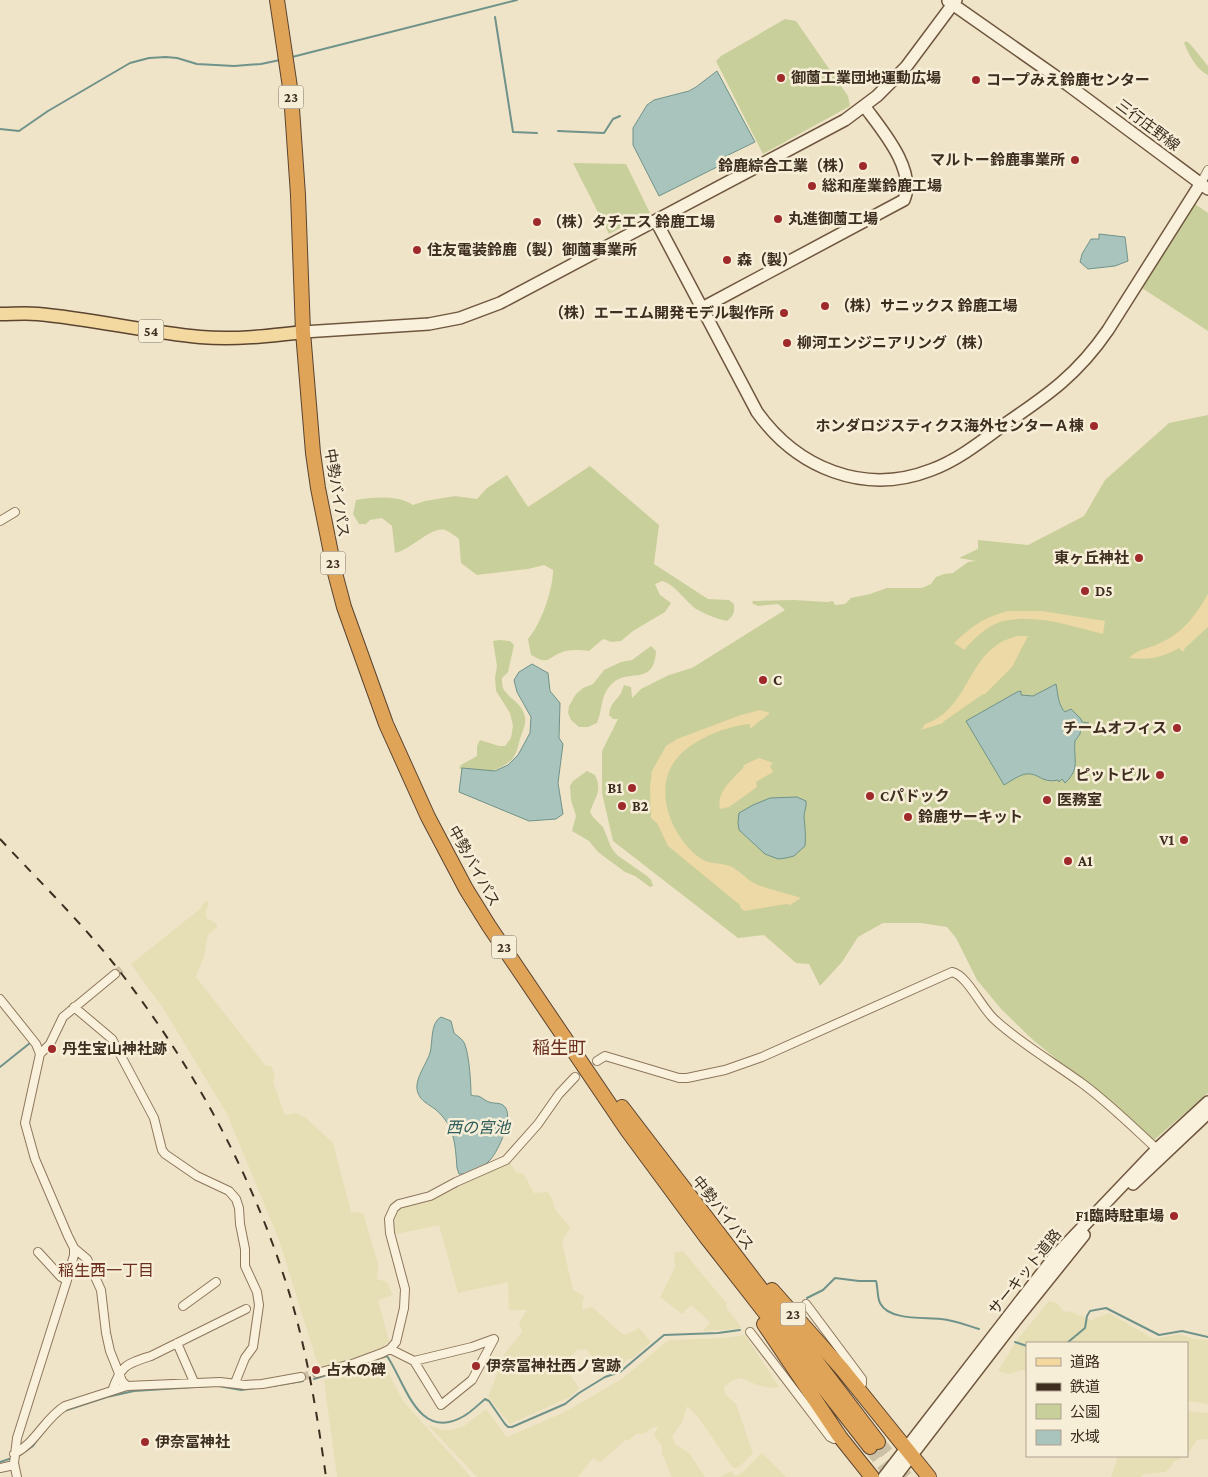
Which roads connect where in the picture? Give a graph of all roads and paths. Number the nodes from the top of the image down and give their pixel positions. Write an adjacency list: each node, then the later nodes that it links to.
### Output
1 (276, 0): 9 (highway, 中勢バイパス / 23)
2 (952, 1): 3 (street); 5 (street, 三行庄野線)
3 (864, 107): 6 (street); 7 (street)
4 (1208, 170): 5 (street)
5 (1204, 186): 7 (street)
6 (656, 221): 7 (street); 9 (street)
7 (702, 308)
8 (0, 314): 9 (main road, 54)
9 (303, 332): 14 (highway, 中勢バイパス / 23)
10 (15, 512): 11 (street)
11 (0, 521)
12 (115, 974): 15 (street)
13 (0, 999): 16 (street)
14 (542, 1003): 22 (highway, 中勢バイパス / 23); 25 (highway, 中勢バイパス / 23)
15 (74, 1008): 16 (street); 39 (street)
16 (40, 1054): 23 (street)
17 (597, 1062): 21 (street)
18 (575, 1077): 33 (street)
19 (1208, 1102): 21 (street, サーキット道路)
20 (1208, 1113): 21 (street, サーキット道路)
21 (1160, 1152): 44 (street, サーキット道路)
22 (678, 1182): 25 (highway, 中勢バイパス / 23); 41 (highway, 23)
23 (74, 1248): 26 (street); 35 (street)
24 (38, 1252): 26 (street)
25 (723, 1259): 43 (highway, 23)
26 (66, 1280): 45 (street)
27 (216, 1282): 29 (street)
28 (806, 1304): 41 (street)
29 (183, 1306)
30 (246, 1309): 32 (street)
31 (750, 1332): 43 (street)
32 (177, 1343): 35 (street); 38 (street)
33 (390, 1349): 34 (street); 36 (street)
34 (414, 1361): 34 (street)
35 (118, 1372): 40 (street); 42 (street)
36 (317, 1373)
37 (300, 1377): 39 (street)
38 (194, 1382): 39 (street); 40 (street)
39 (235, 1383)
40 (127, 1386): 42 (street)
41 (858, 1388): 44 (highway, 23)
42 (112, 1391): 45 (street)
43 (840, 1437): 48 (highway, 23)
44 (908, 1452): 49 (street, サーキット道路); 50 (street); 51 (highway)
45 (14, 1461): 46 (street); 47 (street)
46 (0, 1468)
47 (17, 1477)
48 (872, 1477)
49 (884, 1477)
50 (895, 1477)
51 (929, 1477)

